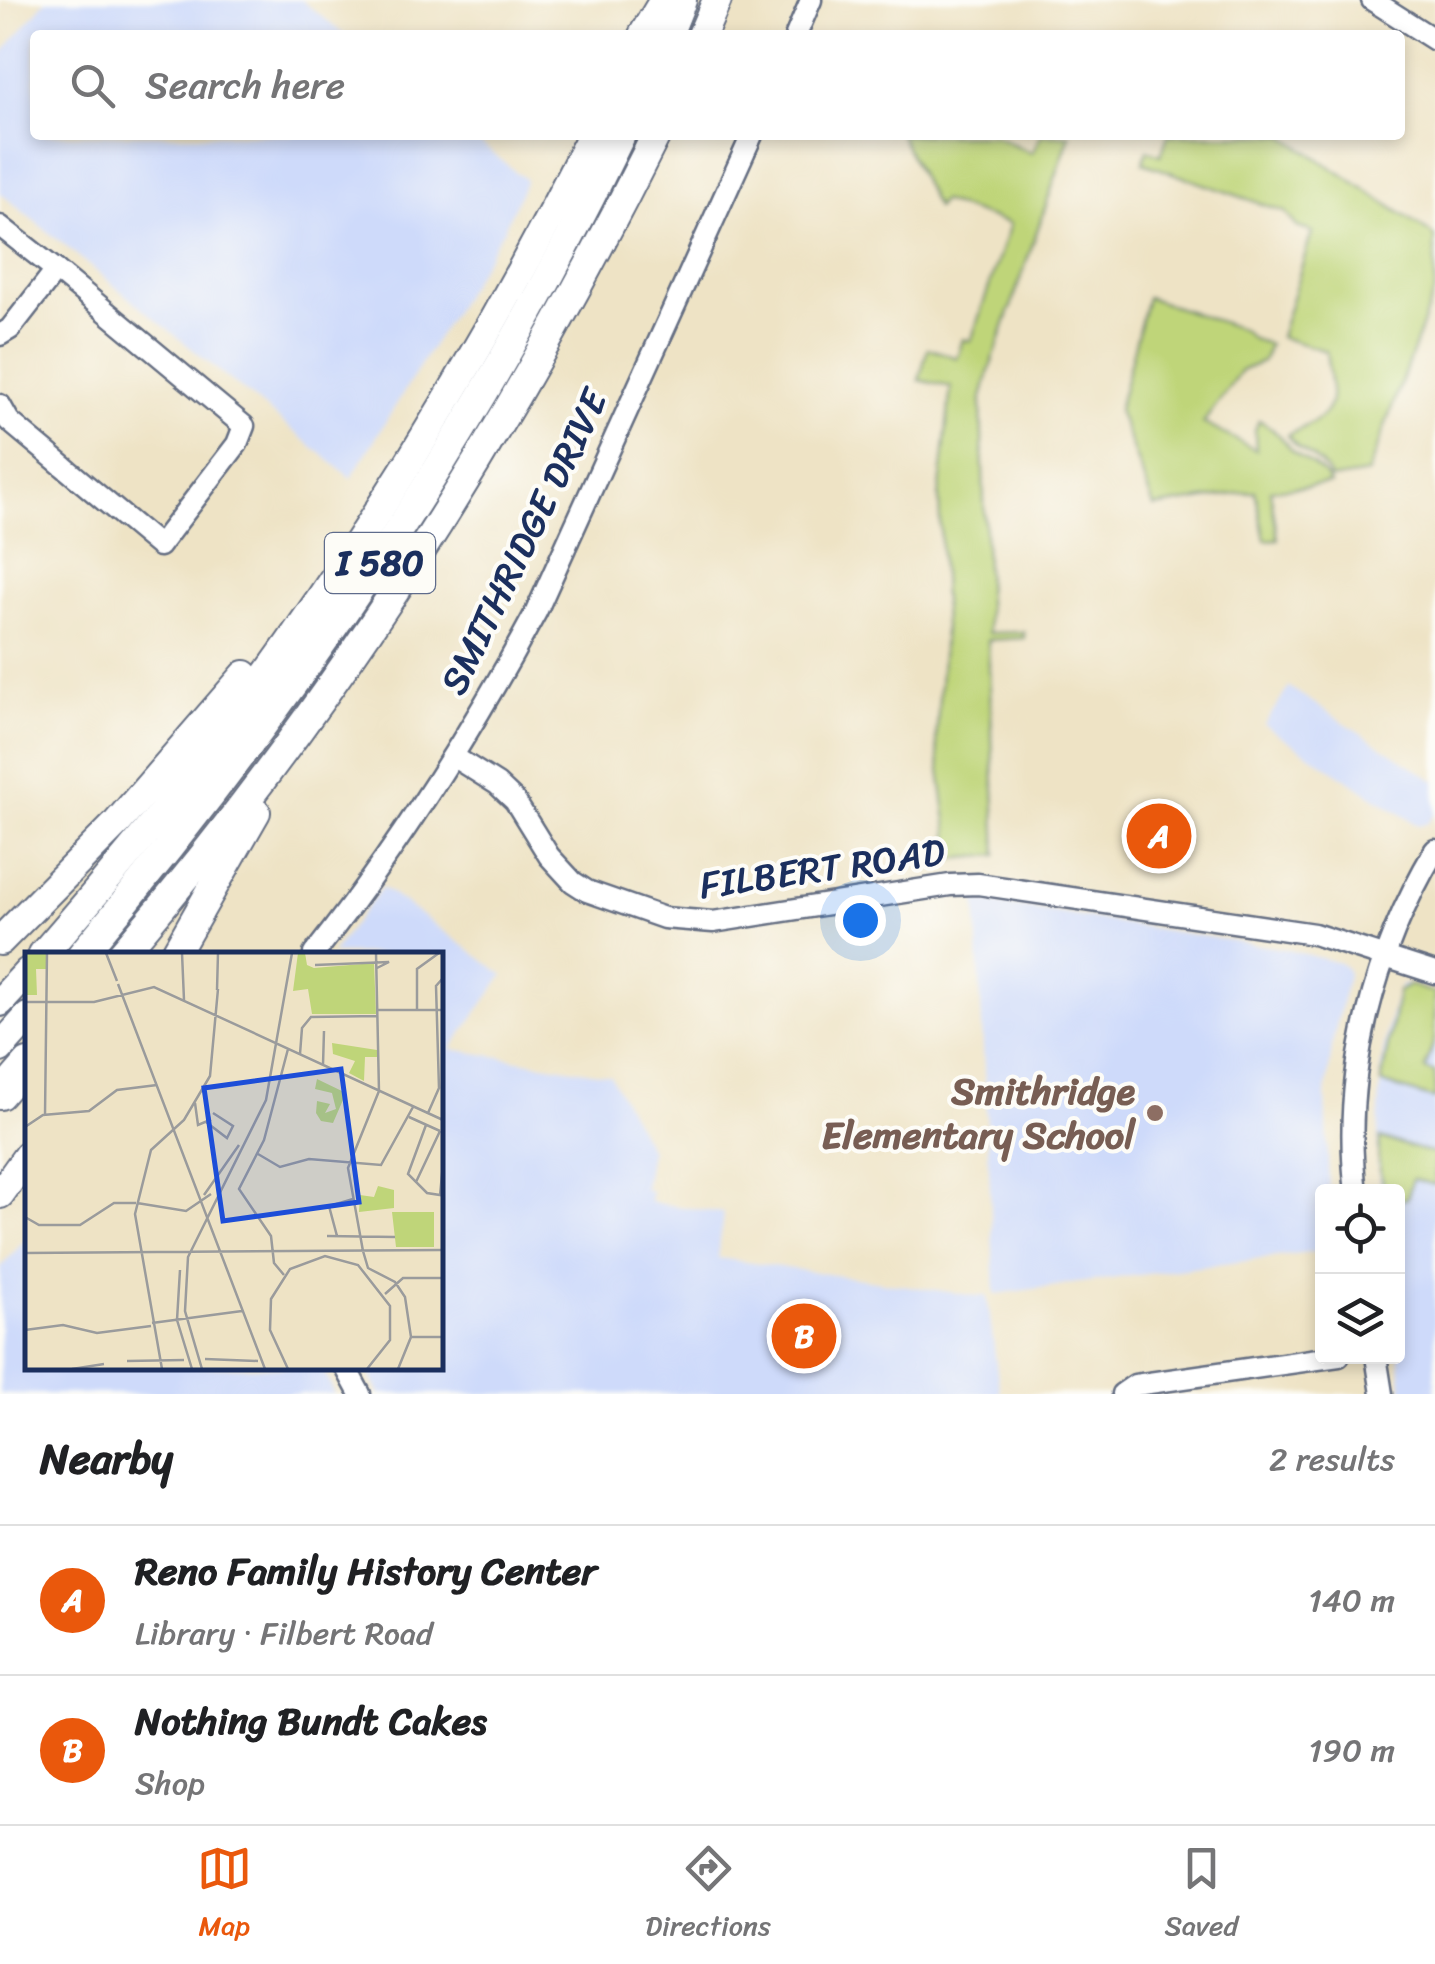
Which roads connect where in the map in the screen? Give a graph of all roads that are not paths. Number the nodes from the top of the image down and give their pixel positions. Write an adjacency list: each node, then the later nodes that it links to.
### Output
1 (664, 0): 6 (highway)
2 (682, 0): 7 (highway)
3 (717, 0): 8 (highway)
4 (811, 0): 9 (street)
5 (1372, 0): 10 (street)
6 (647, 30)
7 (670, 30)
8 (704, 30)
9 (798, 30)
10 (1435, 40)
11 (589, 140): 19 (highway)
12 (618, 140): 25 (highway, I 580)
13 (653, 140): 20 (highway, I 580)
14 (750, 140): 21 (street, SMITHRIDGE DRIVE)
15 (0, 226): 16 (street)
16 (56, 270): 17 (street); 18 (street)
17 (0, 335)
18 (0, 405)
19 (427, 429): 23 (highway); 24 (highway)
20 (316, 708): 26 (highway, I 580); 27 (highway)
21 (454, 758): 28 (street, SMITHRIDGE DRIVE); 29 (street, FILBERT ROAD)
22 (1435, 850): 29 (street)
23 (0, 940)
24 (46, 952)
25 (84, 952)
26 (124, 952)
27 (176, 952)
28 (316, 952)
29 (1383, 956): 30 (street, FILBERT ROAD); 38 (street)
30 (1435, 972)
31 (25, 975): 32 (highway)
32 (0, 1002)
33 (25, 1020): 34 (highway)
34 (0, 1048)
35 (25, 1066): 36 (highway)
36 (0, 1095)
37 (25, 1159): 39 (highway)
38 (1356, 1184)
39 (0, 1194)
40 (1315, 1359): 44 (street)
41 (1377, 1364): 45 (street)
42 (348, 1369): 43 (street)
43 (360, 1394)
44 (1122, 1394)
45 (1382, 1394)

